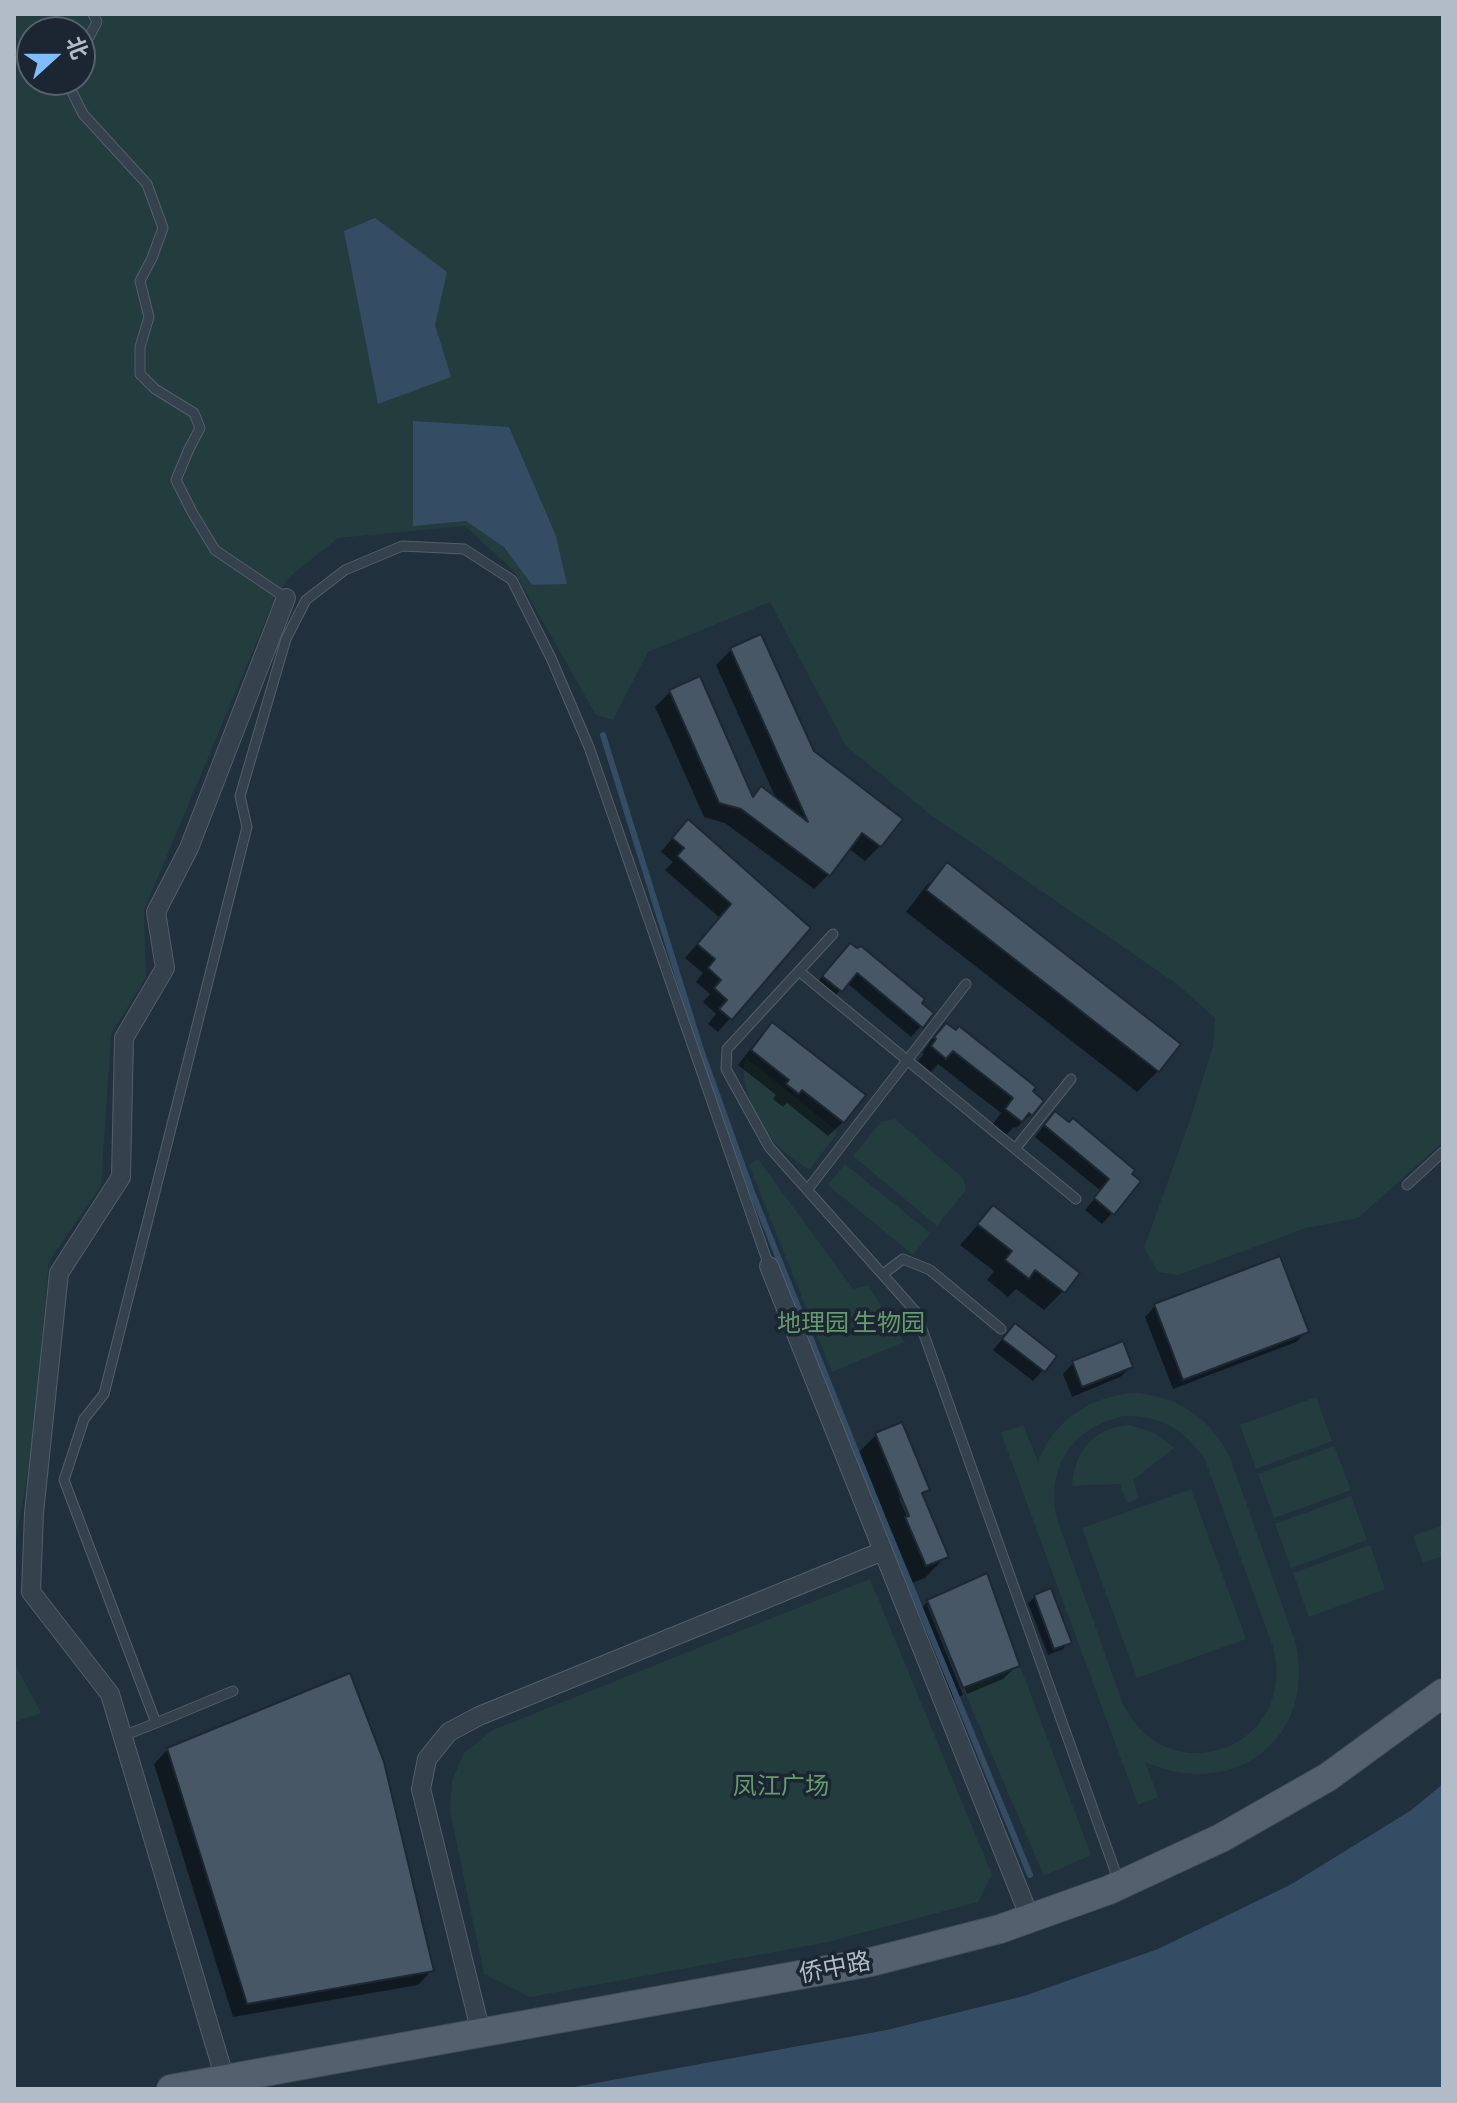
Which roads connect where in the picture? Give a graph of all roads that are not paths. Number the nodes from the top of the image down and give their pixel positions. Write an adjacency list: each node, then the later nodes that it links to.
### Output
1 (74, 96): 2 (lane)
2 (286, 598): 20 (street)
3 (833, 934): 4 (lane)
4 (800, 972): 6 (lane); 11 (lane)
5 (966, 984): 6 (lane)
6 (907, 1060): 8 (lane); 11 (lane)
7 (1071, 1079): 8 (lane)
8 (1015, 1149): 12 (lane)
9 (1443, 1152): 10 (lane)
10 (1407, 1185)
11 (808, 1189): 14 (lane)
12 (1076, 1199)
13 (769, 1266): 16 (street); 19 (lane)
14 (883, 1274): 15 (lane); 21 (lane)
15 (1001, 1329)
16 (883, 1551): 22 (street); 23 (street)
17 (233, 1691): 19 (lane)
18 (1443, 1693): 21 (main road, 侨中路)
19 (156, 1723): 20 (lane)
20 (123, 1736): 24 (street)
21 (1121, 1885): 22 (main road, 侨中路)
22 (1030, 1918): 23 (main road, 侨中路)
23 (481, 2033): 24 (main road, 侨中路)
24 (225, 2079): 25 (main road, 侨中路)
25 (171, 2089)

